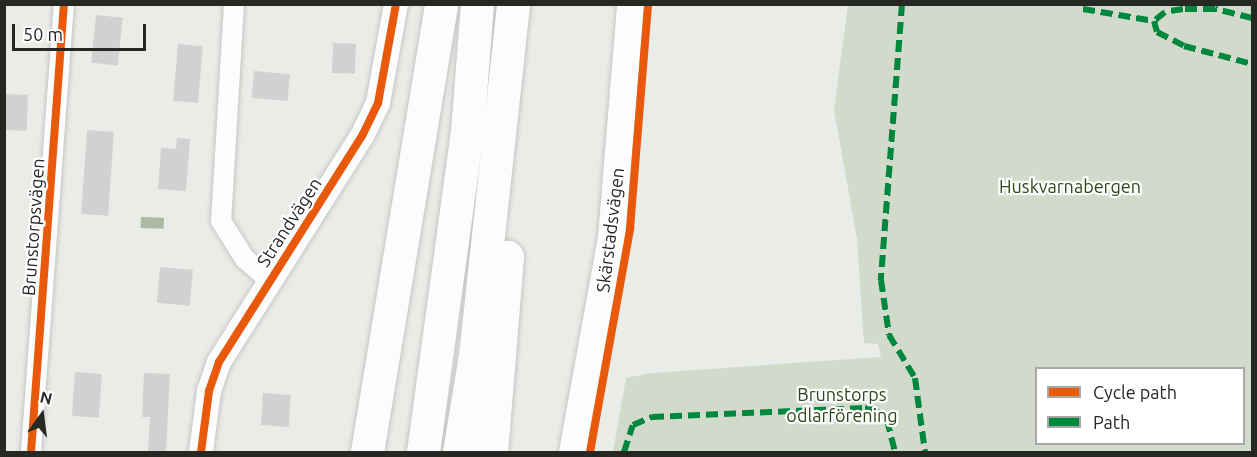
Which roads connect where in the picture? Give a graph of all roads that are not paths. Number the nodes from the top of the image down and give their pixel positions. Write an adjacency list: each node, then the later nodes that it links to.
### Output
1 (64, 4): 10 (street, Brunstorpsvägen)
2 (234, 4): 9 (street)
3 (396, 4): 9 (street, Strandvägen)
4 (441, 4): 12 (highway)
5 (477, 4): 13 (highway)
6 (513, 4): 8 (highway)
7 (630, 4): 16 (main road, Skärstadsvägen)
8 (511, 37): 14 (highway); 15 (highway)
9 (269, 280): 11 (street, Strandvägen)
10 (31, 453)
11 (201, 453)
12 (367, 453)
13 (423, 453)
14 (459, 453)
15 (491, 453)
16 (572, 453)

